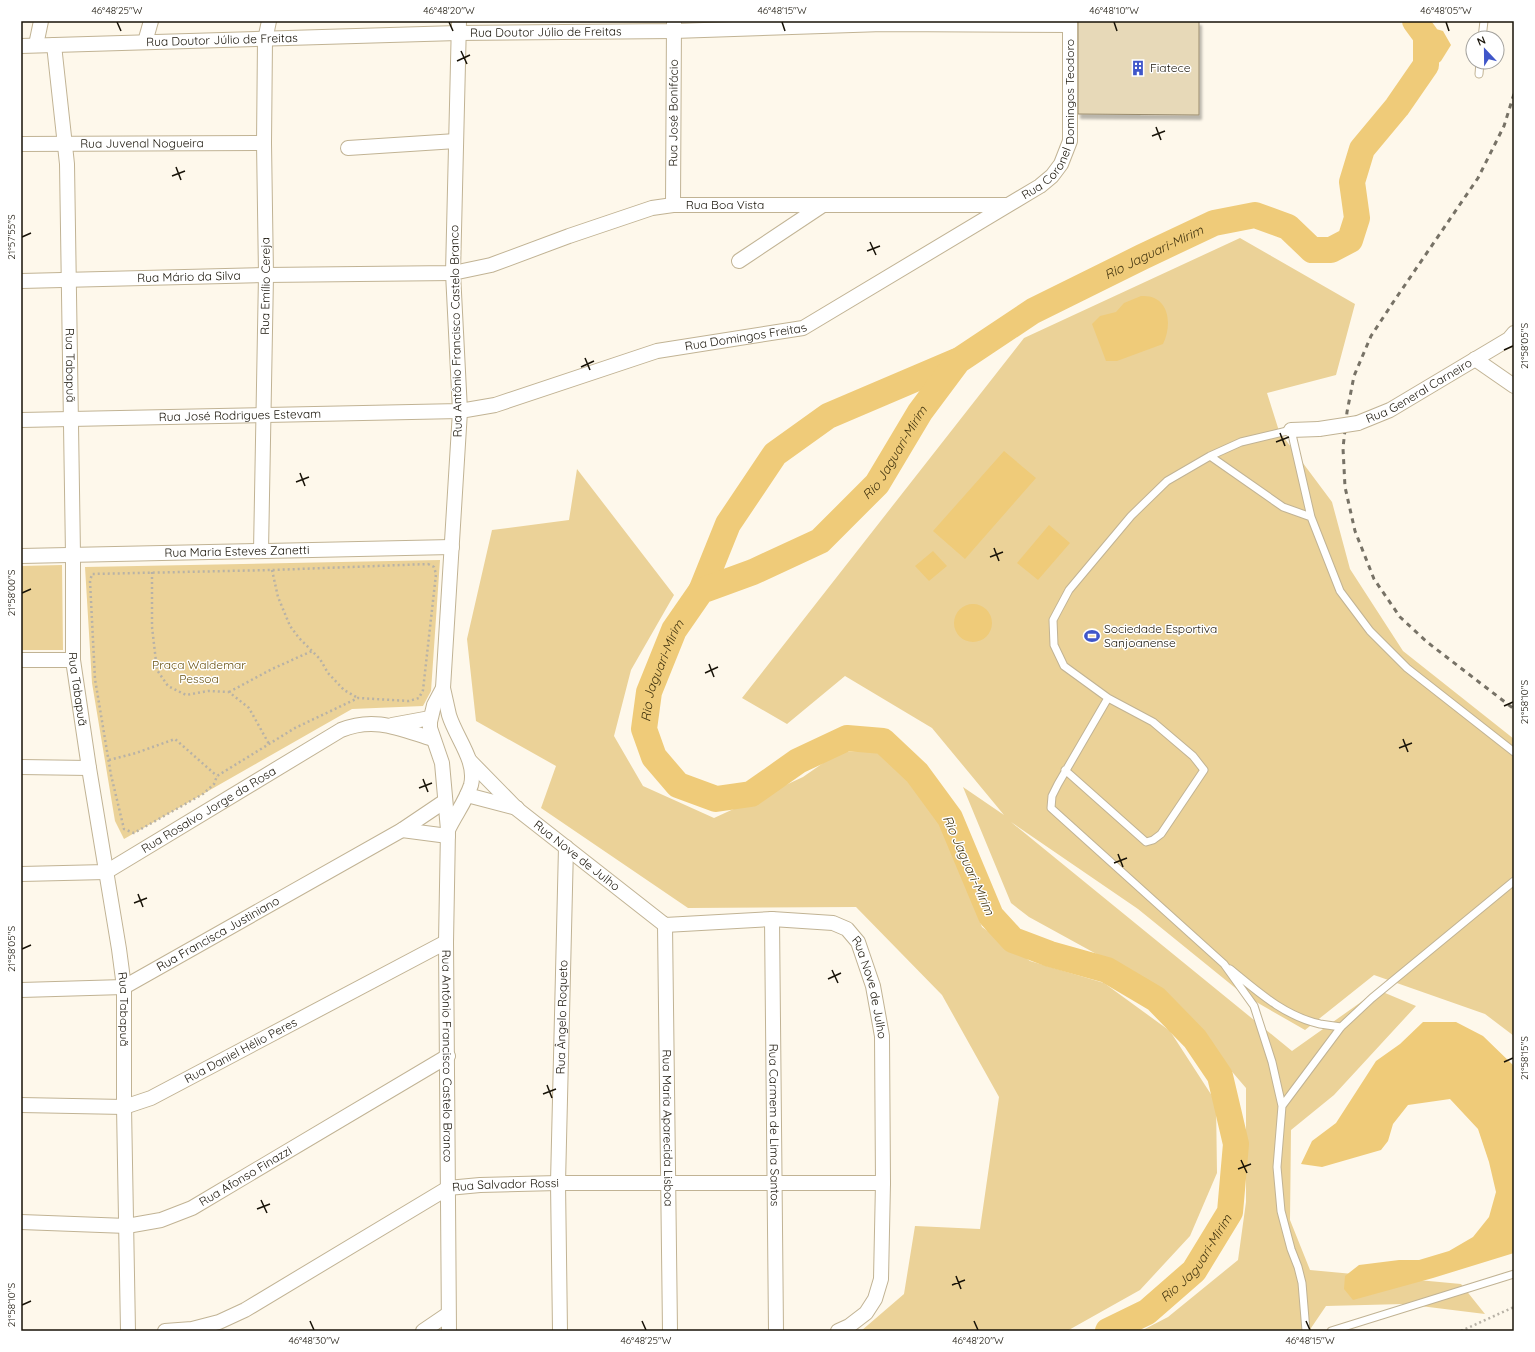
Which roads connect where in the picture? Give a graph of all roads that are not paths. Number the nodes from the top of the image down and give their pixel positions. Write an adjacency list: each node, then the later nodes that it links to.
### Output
1 (41, 21): 10 (street)
2 (151, 21): 9 (street)
3 (269, 21): 8 (street, Rua Emílio Cereja)
4 (883, 23): 5 (street, Rua Doutor Júlio de Freitas); 6 (street, Rua Doutor Júlio de Freitas)
5 (1070, 23): 22 (street, Rua Coronel Domingos Teodoro)
6 (674, 26): 7 (street, Rua Doutor Júlio de Freitas); 20 (street, Rua José Bonifácio)
7 (458, 27): 8 (street, Rua Doutor Júlio de Freitas); 15 (street, Rua Antônio Francisco Castelo Branco)
8 (265, 40): 9 (street, Rua Doutor Júlio de Freitas); 17 (street, Rua Emílio Cereja)
9 (146, 42): 11 (street, Rua Doutor Júlio de Freitas)
10 (36, 45): 11 (street, Rua Doutor Júlio de Freitas); 12 (street, Rua Doutor Júlio de Freitas)
11 (54, 45): 16 (street, Rua Tabapuã)
12 (21, 46)
13 (1479, 70): 14 (lane)
14 (1479, 74)
15 (456, 141): 19 (street); 24 (street, Rua Antônio Francisco Castelo Branco)
16 (65, 143): 17 (street, Rua Juvenal Nogueira); 18 (street, Rua Juvenal Nogueira); 26 (street, Rua Tabapuã)
17 (264, 143): 25 (street, Rua Emílio Cereja)
18 (21, 144)
19 (348, 148)
20 (673, 205): 21 (street, Rua Boa Vista); 24 (street, Rua Boa Vista)
21 (823, 205): 22 (street, Rua Boa Vista); 23 (street)
22 (1007, 206): 31 (street, Rua Domingos Freitas)
23 (739, 261)
24 (453, 273): 25 (street, Rua Mário da Silva); 31 (street, Rua Antônio Francisco Castelo Branco)
25 (266, 275): 26 (street, Rua Mário da Silva); 32 (street, Rua Emílio Cereja)
26 (69, 280): 27 (street, Rua Mário da Silva); 34 (street, Rua Tabapuã)
27 (21, 281)
28 (1514, 333): 29 (street, Rua General Carneiro)
29 (1475, 359): 30 (street); 35 (street, Rua General Carneiro, bridge)
30 (1514, 386)
31 (460, 411): 32 (street, Rua José Rodrigues Estevam); 38 (street, Rua Antônio Francisco Castelo Branco)
32 (264, 415): 34 (street, Rua José Rodrigues Estevam); 39 (street, Rua Emílio Cereja)
33 (21, 420): 34 (street, Rua José Rodrigues Estevam)
34 (71, 420): 40 (street, Rua Tabapuã)
35 (1291, 430): 36 (lane); 37 (lane)
36 (1210, 456): 37 (lane); 45 (lane)
37 (1311, 517): 49 (lane)
38 (452, 547): 39 (street, Rua Maria Esteves Zanetti); 44 (street, Rua Antônio Francisco Castelo Branco)
39 (261, 551): 40 (street, Rua Maria Esteves Zanetti)
40 (73, 555): 41 (street, Rua Maria Esteves Zanetti); 43 (street, Rua Tabapuã)
41 (21, 556)
42 (21, 660): 43 (street)
43 (73, 660): 52 (street, Rua Tabapuã)
44 (443, 688): 46 (street, Rua Antônio Francisco Castelo Branco); 50 (street, Rua Antônio Francisco Castelo Branco)
45 (1108, 698): 53 (lane); 53 (lane)
46 (430, 718): 47 (street, Rua Rosalvo Jorge da Rosa); 48 (street, Rua Antônio Francisco Castelo Branco)
47 (389, 726): 48 (street, Rua Rosalvo Jorge da Rosa); 60 (street, Rua Rosalvo Jorge da Rosa)
48 (433, 739): 55 (street, Rua Antônio Francisco Castelo Branco)
49 (1514, 752)
50 (470, 761): 54 (street, Rua Antônio Francisco Castelo Branco); 56 (street, Rua Nove de Julho)
51 (21, 767): 52 (street)
52 (89, 768): 60 (street, Rua Tabapuã)
53 (1065, 770): 66 (lane)
54 (466, 795): 56 (street); 58 (street, Rua Antônio Francisco Castelo Branco)
55 (445, 801): 57 (street, Rua Francisca Justiniano); 58 (street, Rua Antônio Francisco Castelo Branco)
56 (517, 808): 59 (street, Rua Nove de Julho)
57 (402, 830): 58 (street); 67 (street, Rua Francisca Justiniano)
58 (448, 833): 65 (street, Rua Antônio Francisco Castelo Branco)
59 (566, 847): 64 (street, Rua Nove de Julho); 74 (street, Rua Ângelo Roqueto)
60 (106, 872): 61 (street, Rua Rosalvo Jorge da Rosa); 67 (street, Rua Tabapuã)
61 (21, 874)
62 (1514, 881): 69 (lane)
63 (772, 919): 64 (street, Rua Nove de Julho); 76 (street, Rua Carmem de Lima Santos); 77 (street, Rua Nove de Julho)
64 (664, 925): 75 (street, Rua Maria Aparecida Lisboa)
65 (446, 942): 70 (street, Rua Antônio Francisco Castelo Branco); 73 (street, Rua Daniel Hélio Peres)
66 (1224, 964): 69 (lane); 72 (lane)
67 (124, 987): 68 (street, Rua Francisca Justiniano); 73 (street, Rua Tabapuã)
68 (21, 990)
69 (1341, 1027): 72 (lane)
70 (448, 1056): 78 (street, Rua Antônio Francisco Castelo Branco); 80 (street, Rua Afonso Finazzi)
71 (21, 1105): 73 (street, Rua Daniel Hélio Peres)
72 (1282, 1106): 91 (lane)
73 (124, 1107): 80 (street, Rua Tabapuã)
74 (558, 1182): 75 (street, Rua Salvador Rossi); 78 (street, Rua Salvador Rossi); 87 (street, Rua Ângelo Roqueto)
75 (668, 1182): 76 (street, Rua Salvador Rossi); 88 (street, Rua Maria Aparecida Lisboa)
76 (774, 1182): 77 (street, Rua Salvador Rossi); 89 (street, Rua Carmem de Lima Santos)
77 (883, 1183): 90 (street, Rua Nove de Julho)
78 (448, 1188): 82 (street, Rua Antônio Francisco Castelo Branco); 84 (street, Rua Salvador Rossi)
79 (21, 1222): 80 (street, Rua Afonso Finazzi)
80 (127, 1226): 83 (street, Rua Tabapuã)
81 (1514, 1274): 92 (lane)
82 (448, 1314): 85 (street); 86 (street, Rua Antônio Francisco Castelo Branco)
83 (128, 1331)
84 (165, 1331)
85 (423, 1331)
86 (449, 1331)
87 (560, 1331)
88 (670, 1331)
89 (776, 1331)
90 (838, 1331)
91 (1306, 1331)
92 (1331, 1331)

